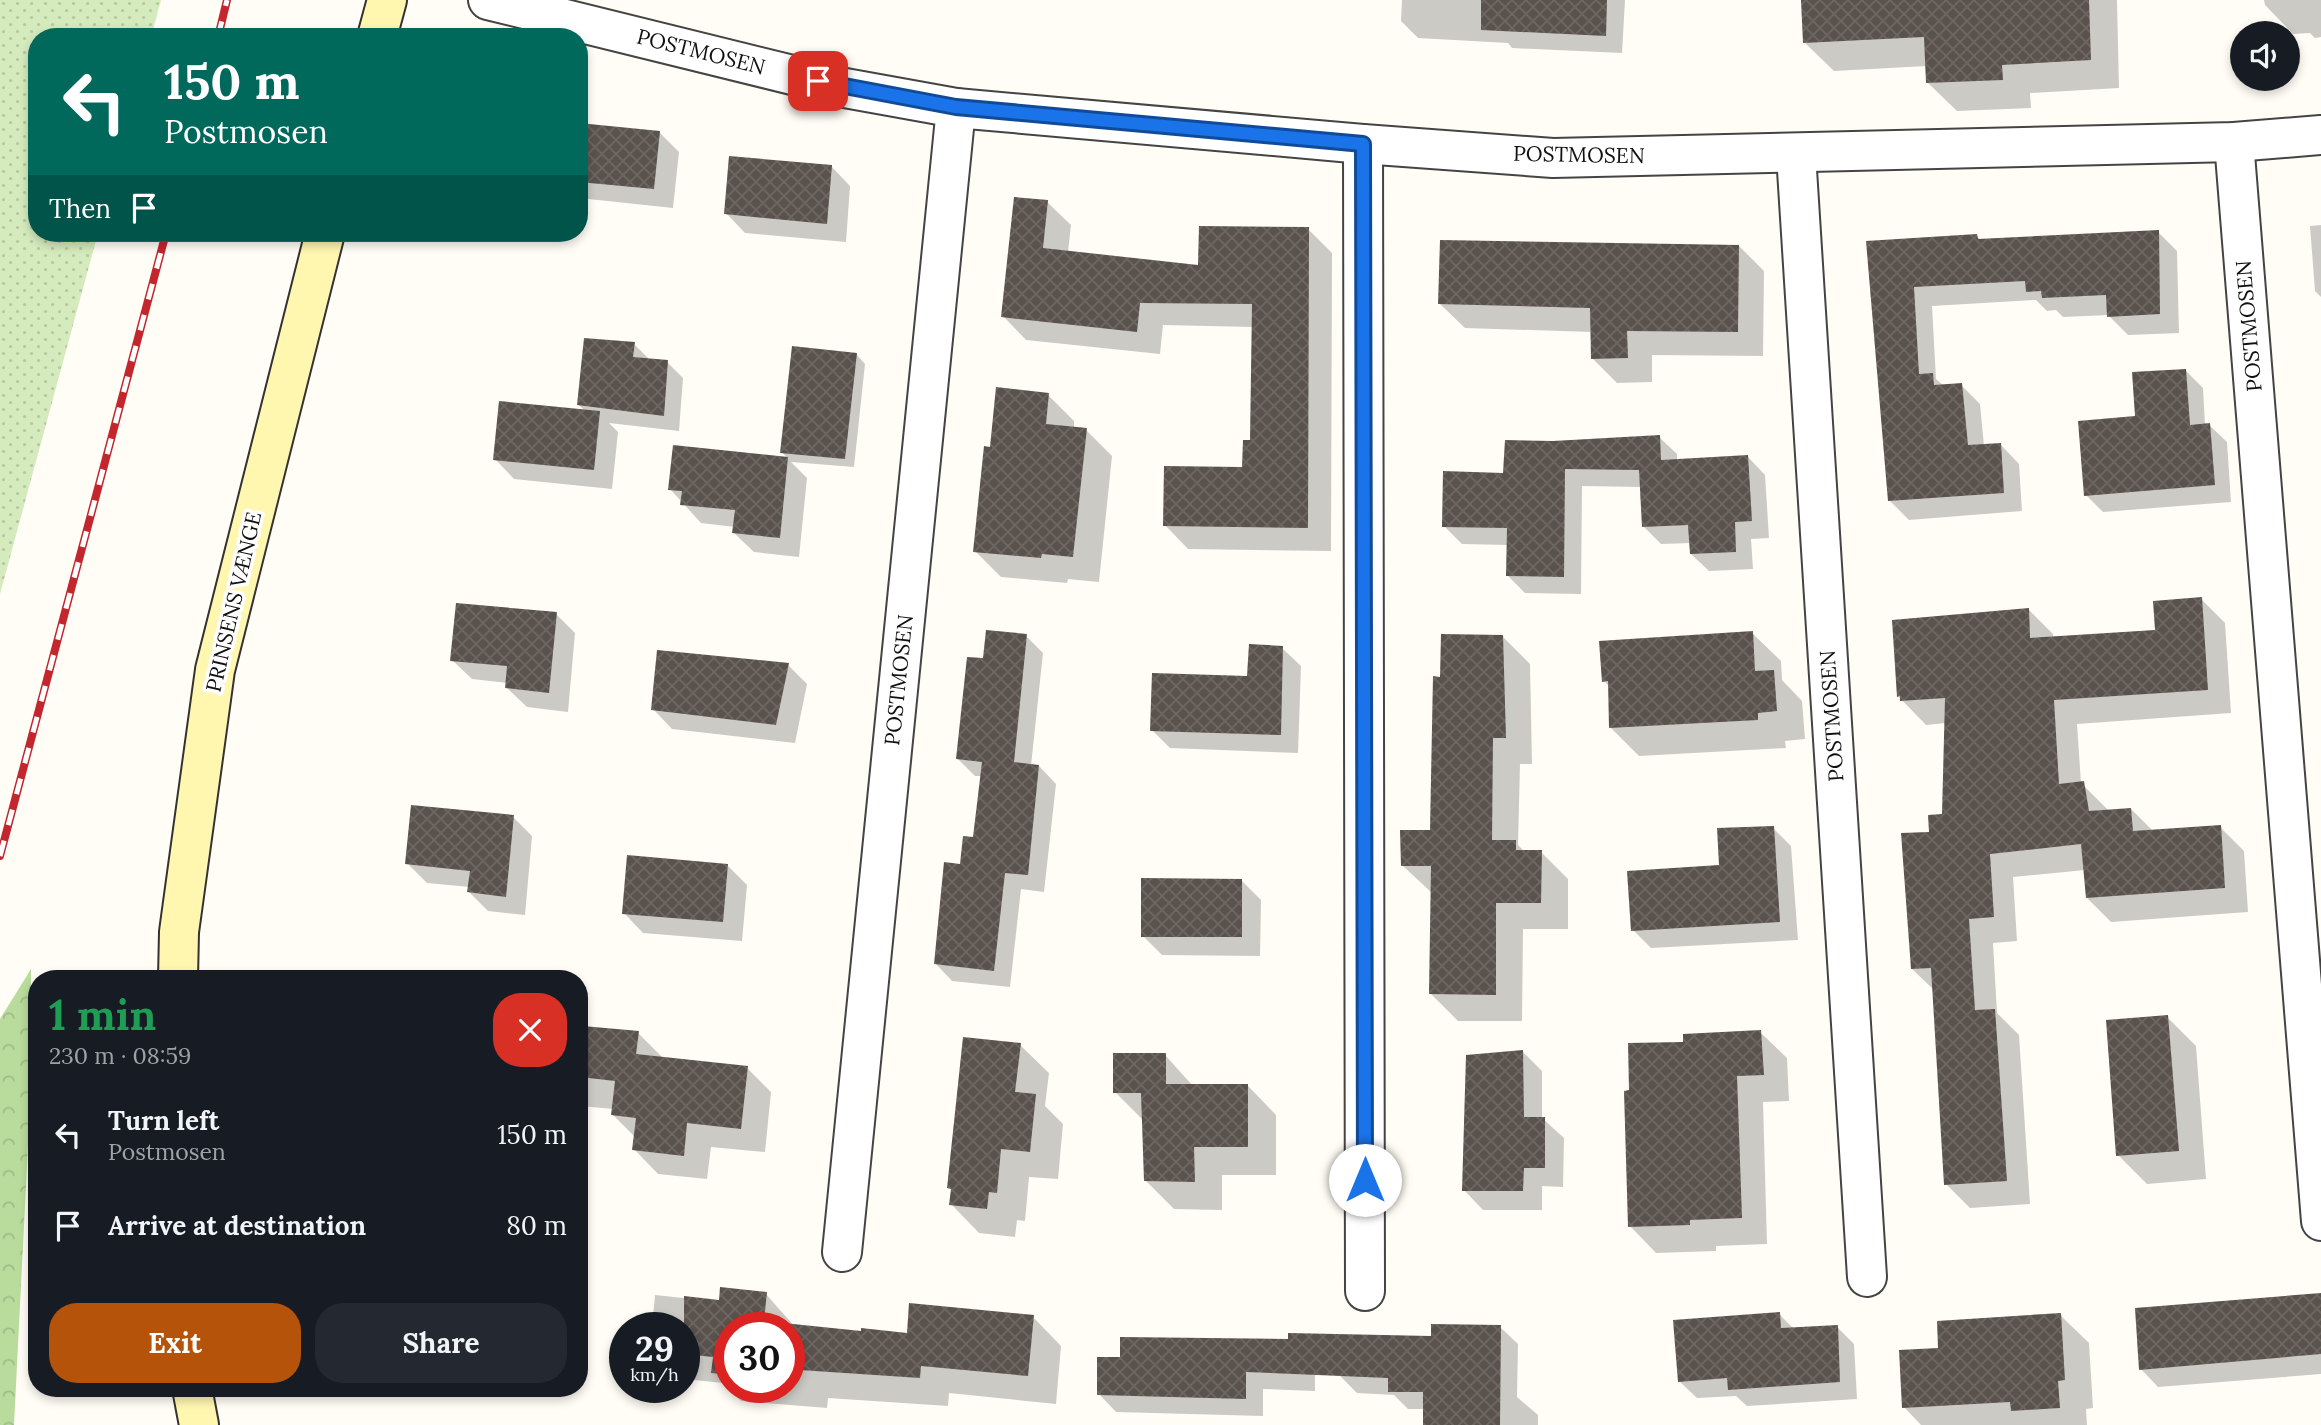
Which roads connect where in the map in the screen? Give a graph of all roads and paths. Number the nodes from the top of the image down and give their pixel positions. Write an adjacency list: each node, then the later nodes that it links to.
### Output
1 (387, 0): 3 (street)
2 (488, 0): 4 (street, POSTMOSEN)
3 (379, 28)
4 (956, 107): 7 (street, POSTMOSEN); 12 (street, POSTMOSEN)
5 (2321, 135): 6 (street, POSTMOSEN)
6 (2234, 142): 8 (street, POSTMOSEN); 11 (street, POSTMOSEN)
7 (1363, 144): 8 (street, POSTMOSEN); 14 (street)
8 (1796, 154): 13 (street, POSTMOSEN)
9 (324, 242): 10 (street, PRINSENS VÆNGE)
10 (178, 970)
11 (2321, 1221)
12 (842, 1252)
13 (1867, 1277)
14 (1365, 1291)
15 (194, 1397): 16 (street)
16 (199, 1425)

